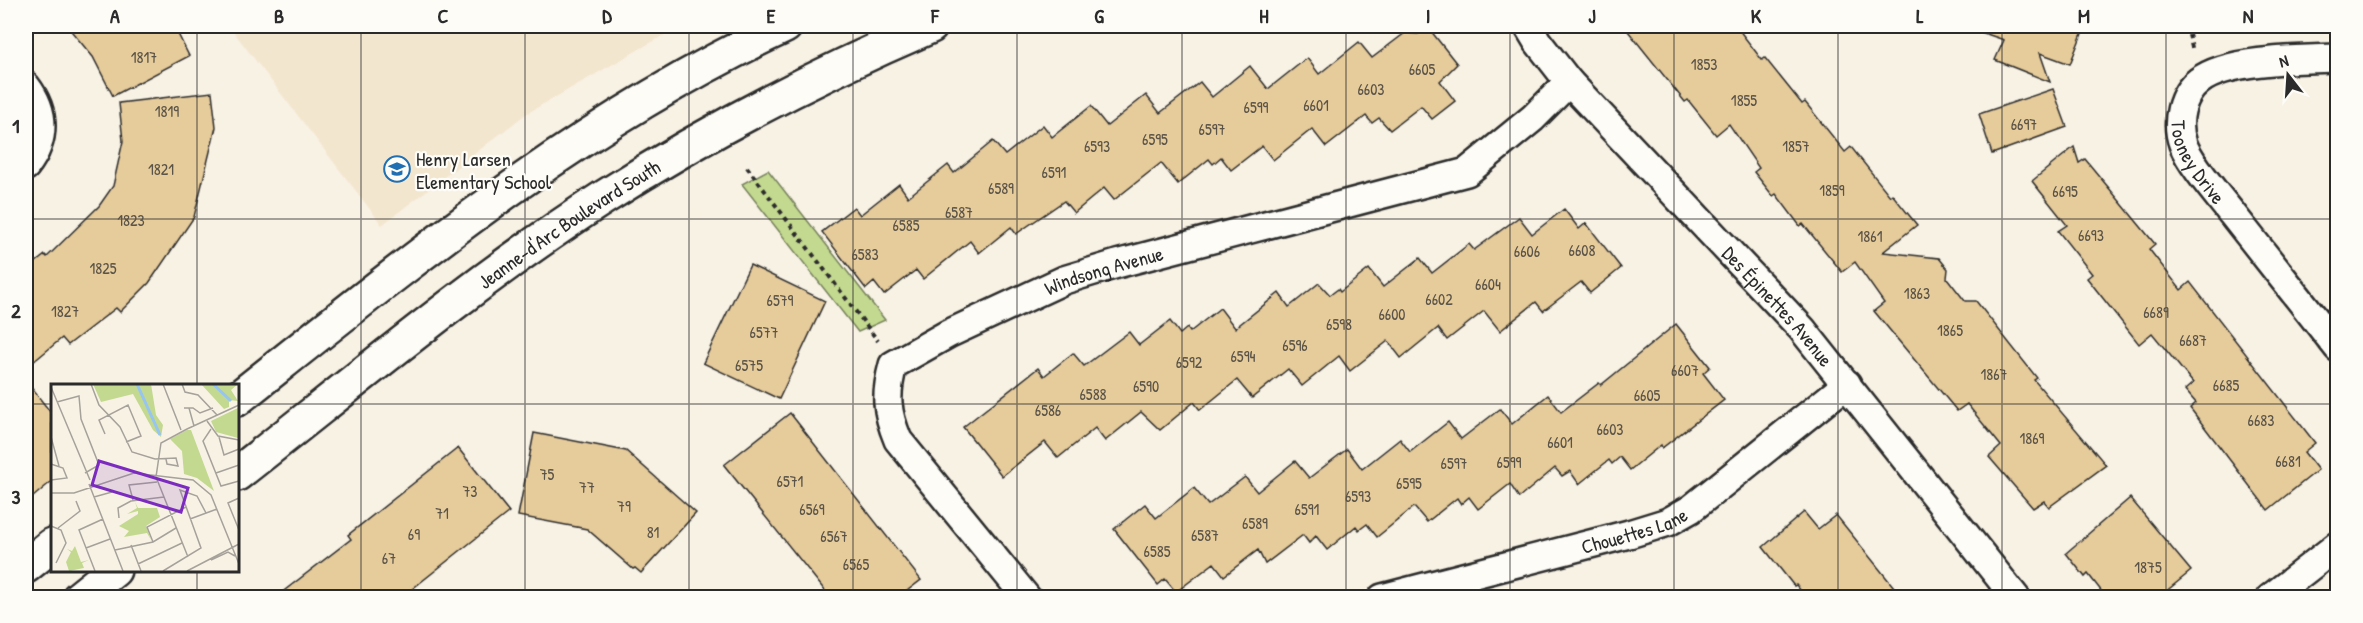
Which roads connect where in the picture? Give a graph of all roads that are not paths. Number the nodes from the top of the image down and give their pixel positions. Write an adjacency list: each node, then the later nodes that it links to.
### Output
1 (786, 26): 10 (main road)
2 (931, 26): 11 (main road, Jeanne-d'Arc Boulevard South)
3 (1528, 26): 5 (street, Des Épinettes Avenue)
4 (2337, 58): 8 (street, Tooney Drive)
5 (1569, 82): 9 (street, Des Épinettes Avenue); 17 (street, Windsong Avenue)
6 (26, 86): 7 (street)
7 (26, 166)
8 (2337, 348)
9 (1847, 384): 18 (street, Chouettes Lane); 19 (street, Des Épinettes Avenue)
10 (238, 398)
11 (238, 473)
12 (2337, 544): 20 (street)
13 (51, 546): 14 (main road)
14 (26, 566)
15 (111, 572): 16 (main road)
16 (80, 597)
17 (1026, 597)
18 (1382, 597)
19 (2016, 597)
20 (2270, 597)

